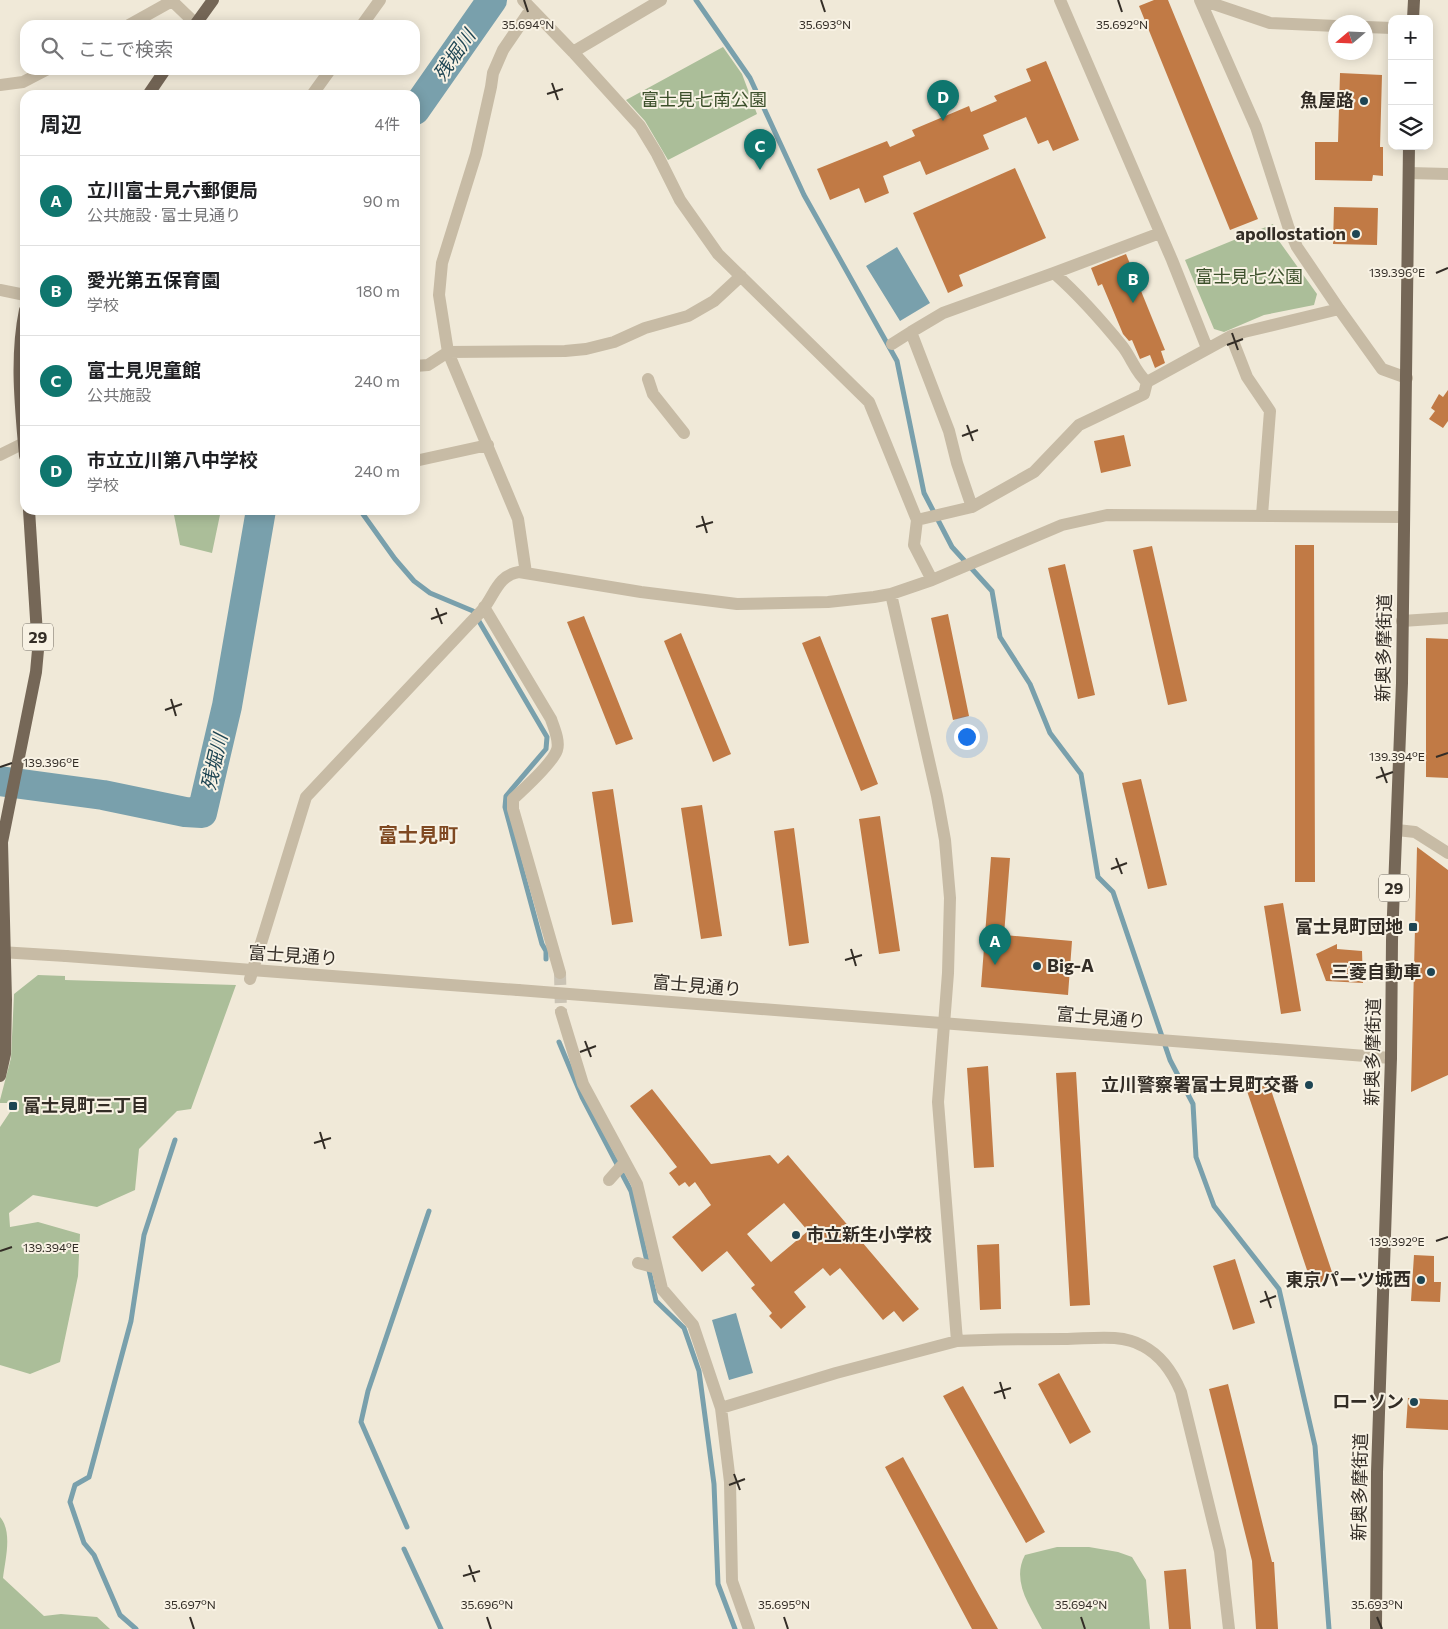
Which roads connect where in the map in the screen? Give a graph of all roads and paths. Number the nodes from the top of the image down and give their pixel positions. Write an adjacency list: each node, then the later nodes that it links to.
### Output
1 (212, 0): 12 (main road)
2 (380, 0): 13 (street)
3 (661, 0): 17 (street)
4 (1060, 0): 27 (street)
5 (1201, 0): 14 (street); 32 (street)
6 (1414, 0): 9 (main road)
7 (172, 1): 10 (street); 11 (street)
8 (527, 5): 17 (street); 38 (street)
9 (1413, 15)
10 (138, 20)
11 (191, 20)
12 (199, 20)
13 (366, 20)
14 (1328, 26)
15 (1373, 27): 16 (street)
16 (1388, 28)
17 (573, 52): 29 (street)
18 (36, 75): 21 (street)
19 (162, 75): 22 (main road)
20 (326, 75): 23 (street)
21 (0, 85)
22 (151, 90)
23 (316, 90)
24 (1409, 150): 25 (main road, 新奥多摩街道 / 29)
25 (1409, 173): 26 (street); 41 (main road, 新奥多摩街道 / 29)
26 (1448, 174)
27 (1160, 233): 28 (street); 37 (street)
28 (1054, 273): 33 (street); 43 (street)
29 (741, 276): 38 (street); 53 (street)
30 (0, 290): 31 (street)
31 (20, 294)
32 (1339, 309): 34 (street); 41 (street)
33 (911, 332): 35 (street); 49 (street)
34 (1231, 336): 37 (street); 51 (street)
35 (892, 344)
36 (20, 345): 39 (main road)
37 (1208, 348): 43 (street)
38 (448, 352): 40 (street); 46 (street)
39 (20, 365)
40 (420, 365)
41 (1407, 378): 52 (main road, 新奥多摩街道 / 29)
42 (648, 379): 44 (street)
43 (1147, 382): 49 (street)
44 (684, 433)
45 (20, 445): 47 (street)
46 (488, 445): 48 (street); 54 (street)
47 (0, 455)
48 (420, 460)
49 (972, 507): 53 (street)
50 (29, 515): 62 (main road, 29)
51 (1262, 516): 52 (street); 55 (street)
52 (1403, 517): 59 (main road, 新奥多摩街道 / 29)
53 (922, 519): 55 (street)
54 (526, 573): 56 (street); 57 (street)
55 (932, 580): 56 (street)
56 (891, 594): 66 (street)
57 (477, 615): 63 (street); 64 (street)
58 (1448, 618): 59 (street)
59 (1402, 621): 60 (main road, 新奥多摩街道 / 29)
60 (1396, 830): 61 (street); 67 (main road, 新奥多摩街道 / 29)
61 (1448, 853)
62 (2, 952): 66 (street, 富士見通り, bridge); 68 (main road, 29)
63 (560, 973)
64 (250, 979)
65 (560, 1012): 69 (street)
66 (944, 1023): 67 (street, 富士見通り); 73 (street)
67 (1391, 1058): 77 (main road, 新奥多摩街道 / 29)
68 (0, 1076)
69 (625, 1162): 70 (street); 72 (street)
70 (609, 1180)
71 (638, 1263): 72 (street)
72 (656, 1268): 74 (street)
73 (957, 1341): 74 (street); 76 (street)
74 (721, 1408): 75 (street)
75 (749, 1629)
76 (1229, 1629)
77 (1376, 1629)

